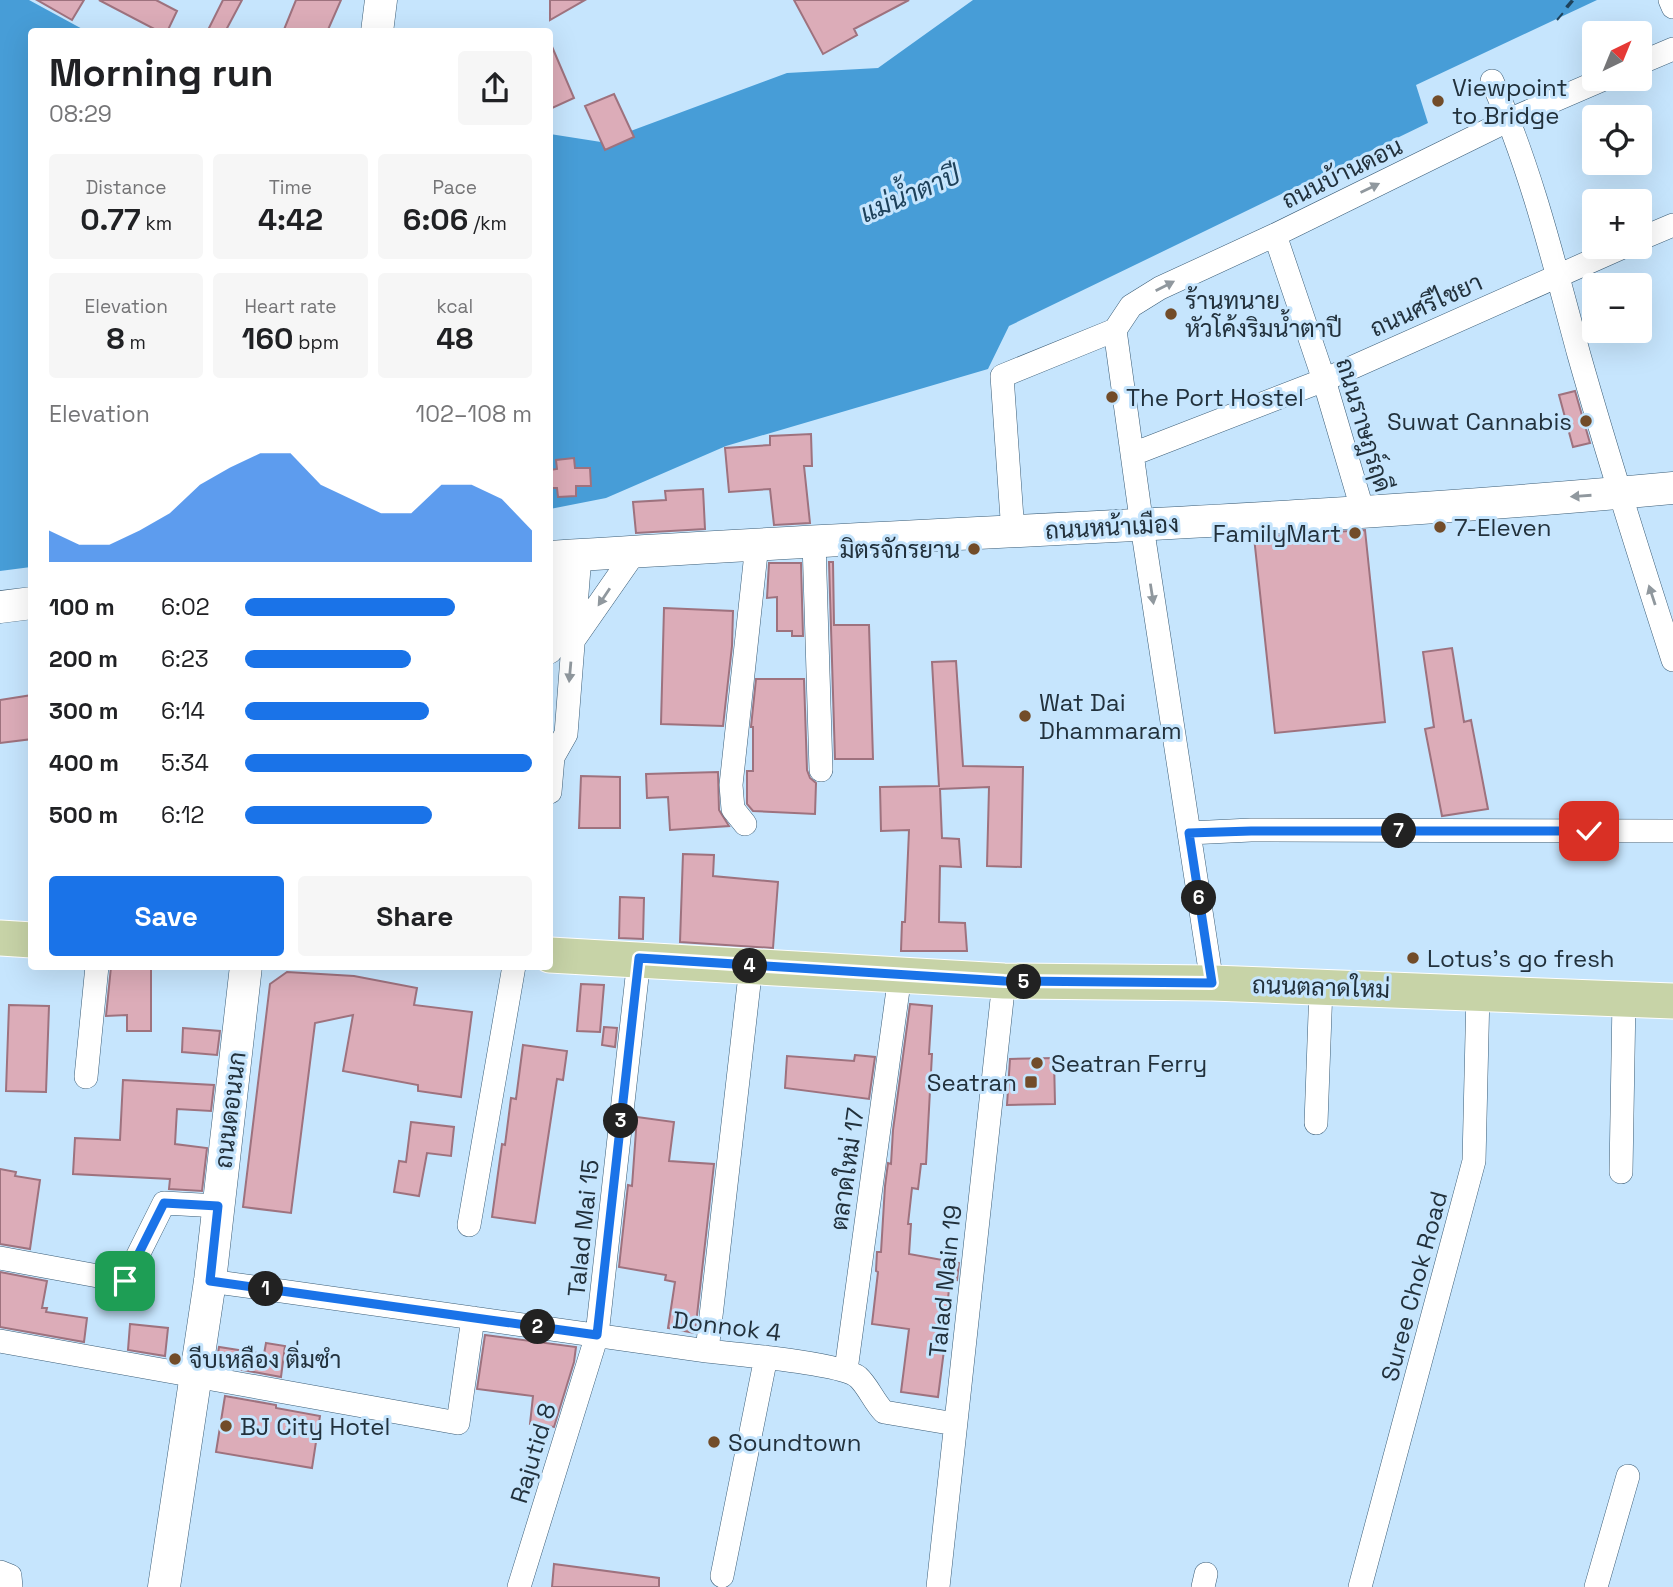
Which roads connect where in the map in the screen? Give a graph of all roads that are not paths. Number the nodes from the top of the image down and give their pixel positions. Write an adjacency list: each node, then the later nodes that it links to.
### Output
1 (382, 0): 4 (street)
2 (1670, 0): 3 (street)
3 (1673, 7)
4 (378, 28)
5 (1673, 49): 6 (street)
6 (1652, 58)
7 (1492, 81): 9 (street)
8 (1582, 88): 9 (street, ถนนบ้านดอน)
9 (1509, 120): 12 (street, ถนนบ้านดอน, one-way to 9); 14 (street)
10 (1673, 225): 11 (street)
11 (1652, 234)
12 (1275, 235): 15 (street, ถนนบ้านดอน, one-way to 12); 16 (street, ถนนราษฎร์ฤดี)
13 (1595, 259): 14 (street, ถนนศรีไชยา)
14 (1557, 275): 16 (street, ถนนศรีไชยา); 19 (street)
15 (1115, 330): 17 (street); 22 (street)
16 (1324, 380): 17 (street, ถนนศรีไชยา); 20 (street, ถนนราษฎร์ฤดี)
17 (1133, 454): 21 (street)
18 (1673, 488): 19 (street, ถนนหน้าเมือง)
19 (1619, 493): 20 (street, ถนนหน้าเมือง, one-way to 20); 31 (street, one-way to 19)
20 (1363, 512): 21 (street, ถนนหน้าเมือง)
21 (1142, 526): 22 (street, ถนนหน้าเมือง); 36 (street, one-way to 36)
22 (1013, 533): 23 (street, ถนนหน้าเมือง)
23 (814, 542): 24 (street, ถนนหน้าเมือง); 33 (street)
24 (757, 544): 25 (street, ถนนหน้าเมือง); 34 (street)
25 (635, 552): 26 (street, ถนนหน้าเมือง); 30 (street, one-way to 30)
26 (563, 556): 29 (street); 30 (street)
27 (28, 604): 28 (street)
28 (0, 607)
29 (553, 613)
30 (573, 642): 32 (street, one-way to 32)
31 (1673, 660)
32 (553, 751)
33 (821, 770)
34 (745, 824)
35 (1673, 831): 36 (street)
36 (1189, 833): 47 (street)
37 (0, 938): 38 (main road)
38 (28, 940)
39 (553, 955): 40 (main road, ถนนตลาดใหม่)
40 (639, 958): 41 (main road, ถนนตลาดใหม่); 60 (street, Talad Mai 15)
41 (751, 966): 45 (main road, ถนนตลาดใหม่); 62 (street)
42 (97, 970): 52 (street)
43 (246, 970): 55 (street, ถนนดอนนก)
44 (513, 970): 56 (street)
45 (900, 975): 46 (main road, ถนนตลาดใหม่); 64 (street, ตลาดใหม่ 17)
46 (1004, 981): 47 (main road, ถนนตลาดใหม่); 66 (street, Talad Main 19)
47 (1212, 983): 48 (main road, ถนนตลาดใหม่)
48 (1321, 987): 49 (main road, ถนนตลาดใหม่); 53 (street)
49 (1478, 992): 50 (main road, ถนนตลาดใหม่); 74 (street, Suree Chok Road)
50 (1624, 999): 51 (main road, ถนนตลาดใหม่); 54 (street)
51 (1673, 1001)
52 (86, 1077)
53 (1316, 1123)
54 (1621, 1172)
55 (218, 1206): 57 (street); 58 (street, ถนนดอนนก)
56 (469, 1225)
57 (0, 1258)
58 (210, 1281): 59 (street, Donnok 4); 65 (street, ถนนดอนนก)
59 (473, 1318): 60 (street, Donnok 4); 65 (street)
60 (597, 1335): 62 (street, Donnok 4); 72 (street, Rajutid 8)
61 (0, 1341): 65 (street)
62 (707, 1351): 63 (street, Donnok 4)
63 (766, 1357): 64 (street, Donnok 4); 69 (street)
64 (846, 1370): 66 (street)
65 (194, 1377): 71 (street, ถนนดอนนก)
66 (955, 1424): 73 (street, Talad Main 19)
67 (1628, 1476): 75 (street)
68 (0, 1572): 70 (street)
69 (722, 1576)
70 (11, 1587)
71 (164, 1587)
72 (519, 1587)
73 (938, 1587)
74 (1360, 1587)
75 (1596, 1587)

